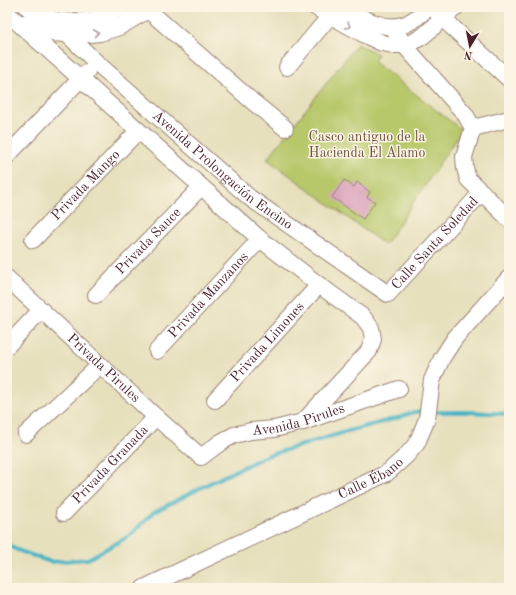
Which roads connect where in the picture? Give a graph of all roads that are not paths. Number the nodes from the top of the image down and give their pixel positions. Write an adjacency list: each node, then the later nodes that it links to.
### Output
1 (27, 7): 8 (street)
2 (122, 7): 8 (street)
3 (314, 7): 9 (street)
4 (431, 7): 10 (street); 11 (street)
5 (456, 7): 10 (street)
6 (150, 8): 12 (street, one-way to 6); 19 (street)
7 (7, 11): 12 (street); 16 (street)
8 (108, 11)
9 (337, 11): 11 (street); 13 (street, one-way to 13); 15 (street)
10 (443, 18): 13 (street); 17 (street)
11 (393, 27): 13 (street)
12 (67, 34): 14 (street, Avenida Prolongación Encino)
13 (404, 45): 20 (street)
14 (97, 63): 16 (street); 31 (street, Avenida Prolongación Encino)
15 (287, 67)
16 (80, 79): 21 (street); 22 (street)
17 (509, 79)
18 (509, 119): 20 (street)
19 (285, 128)
20 (473, 128): 24 (street)
21 (138, 131): 23 (street); 27 (street, Privada Mango)
22 (7, 156)
23 (201, 187): 26 (street); 32 (street, Privada Sauce)
24 (482, 192): 25 (street); 31 (street, Calle Santa Soledad)
25 (509, 219)
26 (260, 239): 30 (street); 35 (street, Privada Manzanos)
27 (33, 240)
28 (7, 278): 33 (street, Privada Pirules)
29 (509, 278): 44 (street, Calle Ébano)
30 (319, 285): 38 (street, Privada Limones); 40 (street)
31 (388, 294)
32 (96, 295)
33 (41, 310): 34 (street); 36 (street, Privada Pirules)
34 (7, 346)
35 (157, 351)
36 (100, 365): 39 (street, Privada Pirules); 41 (street)
37 (399, 389): 40 (street, Avenida Pirules)
38 (215, 400)
39 (156, 416): 42 (street, Privada Pirules); 43 (street, Privada Granada)
40 (303, 422): 42 (street, Avenida Pirules)
41 (26, 434)
42 (201, 457)
43 (64, 513)
44 (144, 588)

